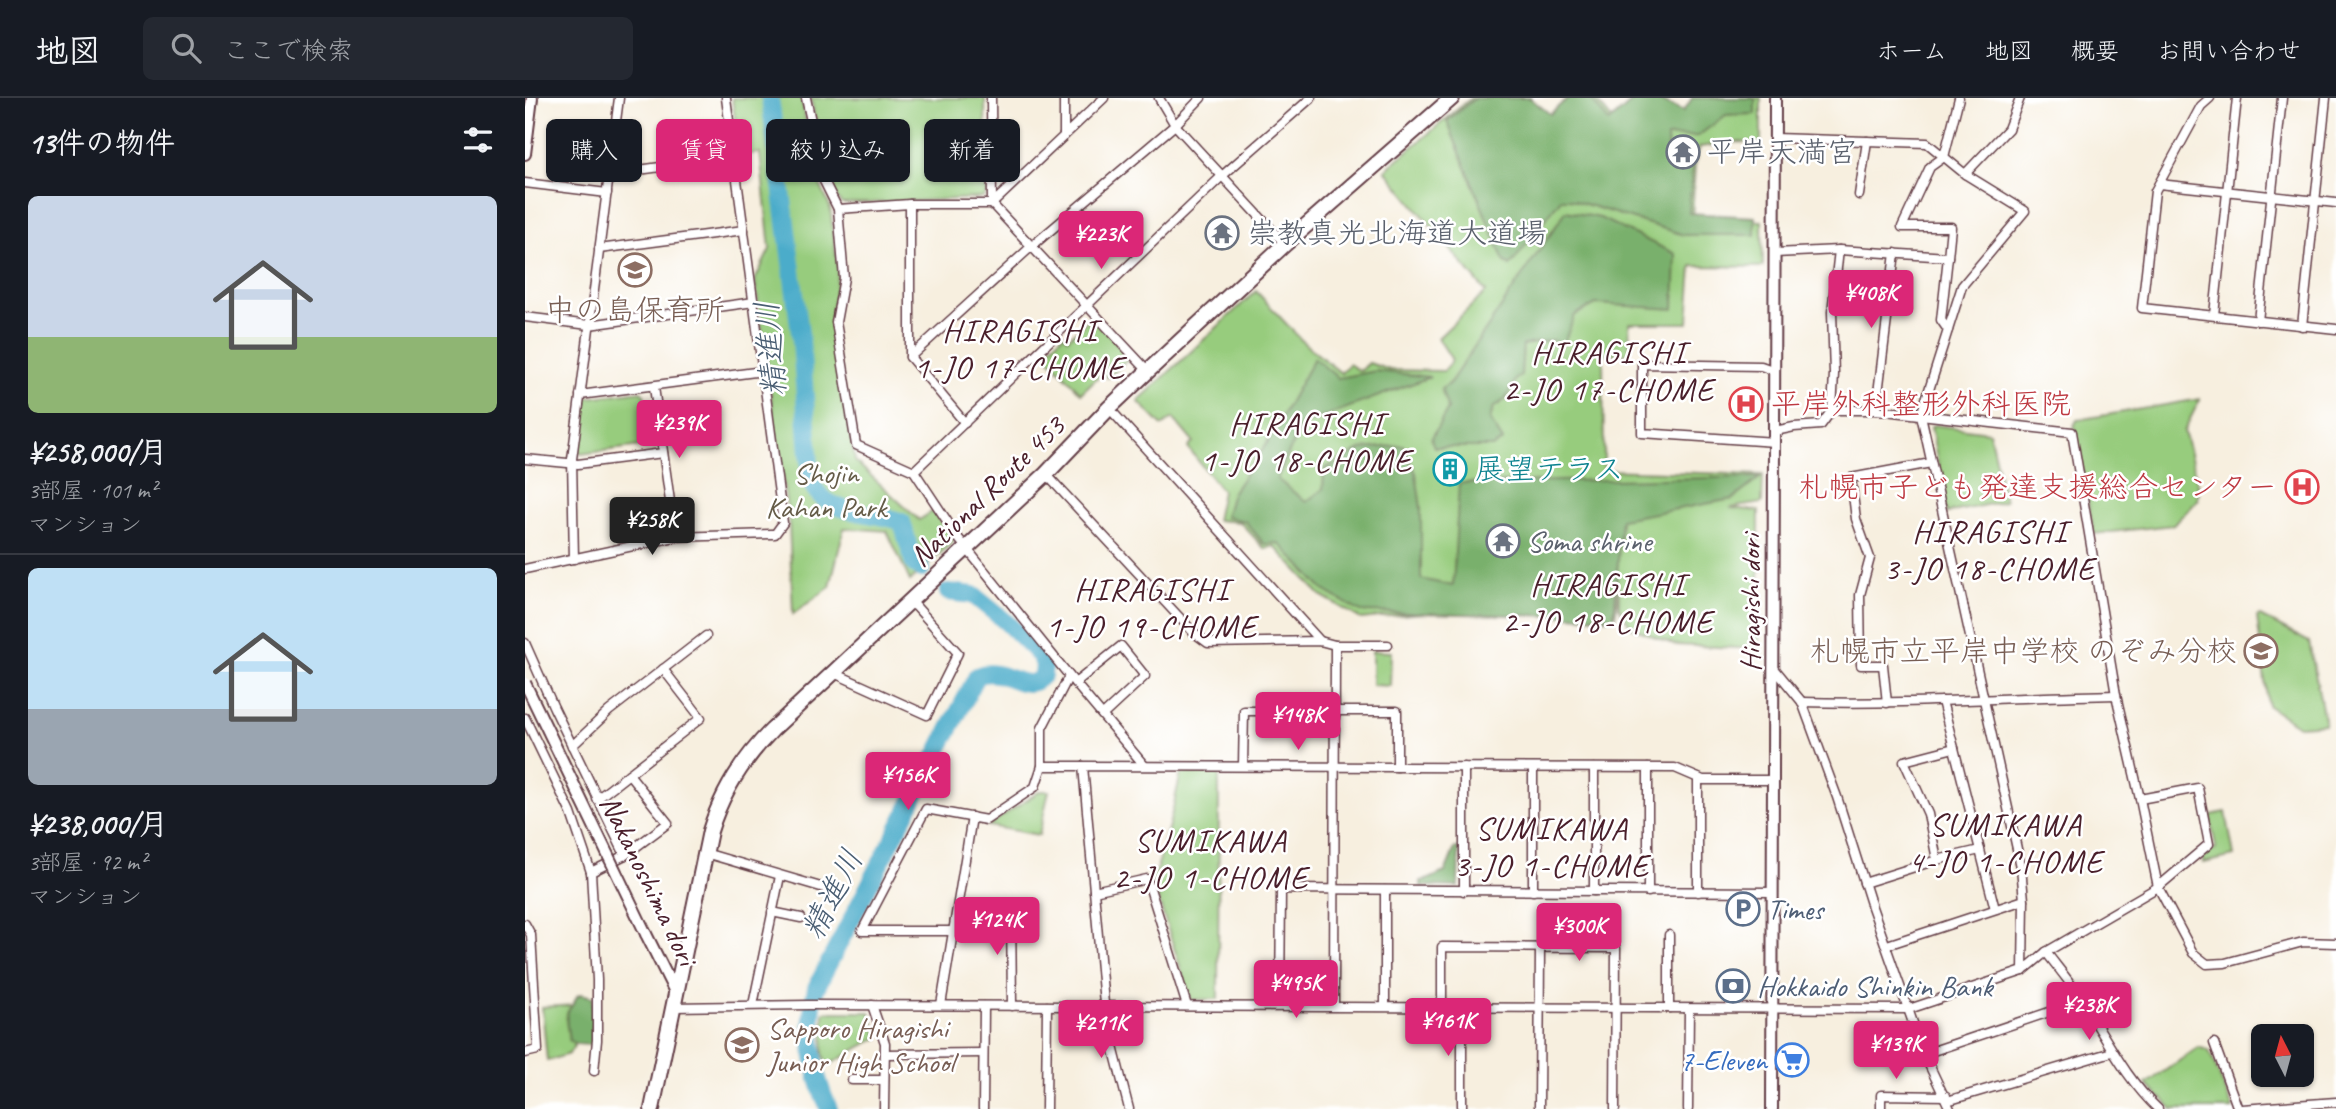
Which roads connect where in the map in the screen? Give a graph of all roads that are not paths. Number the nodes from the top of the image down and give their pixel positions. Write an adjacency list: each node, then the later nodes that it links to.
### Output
1 (532, 98): 25 (street)
2 (619, 98): 19 (street)
3 (726, 98): 20 (street)
4 (806, 98): 41 (street)
5 (991, 98): 40 (street)
6 (1063, 98): 22 (street)
7 (1104, 98): 22 (street)
8 (1159, 98): 21 (street)
9 (1202, 98): 21 (street)
10 (1311, 98): 28 (street)
11 (1775, 98): 23 (street, Hiragishi dori)
12 (1959, 98): 26 (street)
13 (2020, 98): 27 (street)
14 (2210, 98): 32 (street)
15 (2237, 98): 33 (street)
16 (2282, 98): 36 (street)
17 (2326, 98): 37 (street)
18 (1446, 100): 43 (highway, National Route 453)
19 (616, 119)
20 (729, 119)
21 (1175, 125): 28 (street); 44 (street)
22 (1064, 136): 40 (street)
23 (1775, 138): 24 (street); 47 (street, Hiragishi dori)
24 (1867, 141): 26 (street); 35 (street)
25 (525, 154)
26 (1944, 157): 27 (street); 49 (street)
27 (1965, 174): 58 (street)
28 (1222, 176): 43 (street); 51 (street)
29 (608, 182): 34 (street)
30 (737, 182): 42 (street)
31 (525, 183): 34 (street)
32 (2159, 184): 33 (street); 52 (street)
33 (2228, 192): 36 (street); 52 (street)
34 (607, 193): 45 (street)
35 (1859, 195)
36 (2273, 197): 37 (street); 54 (street)
37 (2315, 201): 38 (street); 56 (street)
38 (2336, 203)
39 (910, 204): 40 (street); 41 (street); 59 (street)
40 (992, 204): 44 (street)
41 (838, 209): 75 (street)
42 (744, 230): 45 (street); 50 (street)
43 (1285, 244): 61 (highway, National Route 453)
44 (1032, 246): 51 (street); 59 (street)
45 (599, 249): 55 (street)
46 (1839, 250): 47 (street); 48 (street); 66 (street)
47 (1775, 253): 62 (street, Hiragishi dori)
48 (1895, 253): 49 (street); 67 (street)
49 (1948, 257): 58 (street)
50 (754, 302): 55 (street); 60 (street)
51 (1087, 304): 61 (street); 69 (street)
52 (2214, 316): 54 (street)
53 (525, 317): 55 (street)
54 (2258, 321): 56 (street)
55 (589, 325): 64 (street)
56 (2302, 326): 57 (street)
57 (2336, 329)
58 (1948, 330): 68 (street)
59 (910, 357): 69 (street)
60 (763, 371): 63 (street); 77 (street)
61 (1148, 371): 65 (highway, National Route 453)
62 (1775, 371): 70 (street, Hiragishi dori); 70 (street)
63 (654, 387): 64 (street); 71 (street)
64 (580, 396): 74 (street)
65 (1109, 408): 76 (highway, National Route 453); 83 (street)
66 (1832, 410): 67 (street); 70 (street)
67 (1876, 410): 68 (street)
68 (1921, 415): 73 (street); 92 (street)
69 (965, 423): 75 (street)
70 (1775, 437): 87 (street, Hiragishi dori)
71 (663, 453): 74 (street); 77 (street)
72 (525, 459): 74 (street)
73 (1931, 463): 93 (street); 96 (street)
74 (571, 464): 79 (street)
75 (914, 471): 78 (street)
76 (1046, 474): 78 (highway, National Route 453); 83 (street)
77 (675, 537): 79 (street)
78 (968, 548): 81 (highway, National Route 453); 90 (street)
79 (574, 559): 80 (street)
80 (525, 569)
81 (911, 601): 89 (highway, National Route 453); 89 (street)
82 (706, 636): 88 (street)
83 (1320, 641): 85 (street)
84 (525, 643): 100 (street)
85 (1335, 645): 86 (street); 97 (street)
86 (1388, 645)
87 (1774, 668): 95 (street); 114 (street, Hiragishi dori)
88 (663, 669): 100 (street); 112 (street)
89 (834, 673): 119 (highway, National Route 453)
90 (1072, 680): 98 (street); 98 (street); 103 (street)
91 (525, 682): 151 (street, Nakanoshima dori, bridge)
92 (2116, 695): 93 (street); 116 (street)
93 (1982, 698): 94 (street); 136 (street)
94 (1942, 701): 96 (street); 101 (street)
95 (1802, 702): 96 (street); 124 (street)
96 (1887, 703)
97 (1335, 712): 105 (street); 106 (street); 107 (street)
98 (1103, 715): 102 (street)
99 (525, 718): 122 (street)
100 (572, 746): 115 (street)
101 (1954, 748): 118 (street); 121 (street)
102 (1144, 765): 104 (street); 105 (street)
103 (1042, 766): 104 (street); 117 (street)
104 (1083, 766): 129 (street)
105 (1243, 766): 106 (street)
106 (1335, 766): 107 (street); 127 (street)
107 (1397, 767): 108 (street)
108 (1464, 767): 109 (street); 130 (street)
109 (1533, 768): 110 (street); 131 (street)
110 (1594, 768): 111 (street); 132 (street)
111 (1648, 768): 113 (street); 133 (street)
112 (629, 774): 115 (street); 120 (street)
113 (1698, 778): 114 (street); 134 (street)
114 (1774, 780): 135 (street, Hiragishi dori)
115 (597, 799): 120 (street)
116 (2140, 799): 125 (street); 125 (street)
117 (972, 817): 140 (street); 142 (street)
118 (1980, 850): 121 (street); 137 (street)
119 (705, 853): 123 (street); 151 (highway, National Route 453)
120 (625, 855): 122 (street)
121 (1937, 860): 124 (street)
122 (590, 872): 178 (street)
123 (780, 876): 126 (street); 138 (street)
124 (1864, 883): 145 (street)
125 (2158, 887): 144 (street); 147 (street)
126 (831, 890)
127 (1334, 890): 128 (street); 161 (street); 162 (street)
128 (1385, 890): 130 (street); 163 (street)
129 (1094, 891): 159 (street); 160 (street)
130 (1464, 891): 131 (street)
131 (1533, 891): 132 (street)
132 (1594, 891): 133 (street)
133 (1648, 892): 134 (street)
134 (1698, 892): 135 (street)
135 (1773, 892): 170 (street, Hiragishi dori)
136 (2024, 900): 137 (street); 148 (street)
137 (1995, 909): 145 (street)
138 (772, 912): 139 (street); 153 (street)
139 (801, 918)
140 (955, 921): 142 (street); 157 (street)
141 (525, 925): 149 (street)
142 (953, 930): 155 (street)
143 (1669, 935): 168 (street)
144 (2336, 943)
145 (1887, 945): 171 (street)
146 (1540, 948): 164 (street); 166 (street); 167 (street)
147 (2046, 952): 148 (street); 152 (street)
148 (2023, 971): 171 (street)
149 (535, 988): 150 (street); 175 (street)
150 (525, 990)
151 (675, 1000): 153 (street); 183 (highway, Nakanoshima dori)
152 (2082, 1000): 173 (street); 177 (street)
153 (753, 1005): 154 (street)
154 (872, 1005): 155 (street); 176 (street)
155 (941, 1005): 156 (street)
156 (984, 1006): 157 (street); 174 (street)
157 (1012, 1006): 158 (street)
158 (1047, 1006): 159 (street); 186 (street)
159 (1104, 1006): 160 (street); 187 (street)
160 (1187, 1006): 161 (street)
161 (1280, 1006): 162 (street)
162 (1334, 1006): 163 (street)
163 (1385, 1006): 164 (street)
164 (1442, 1007): 165 (street)
165 (1462, 1007): 166 (street); 188 (street)
166 (1539, 1007): 167 (street); 189 (street)
167 (1616, 1008): 168 (street); 190 (street)
168 (1669, 1009): 169 (street)
169 (1689, 1009): 170 (street); 191 (street)
170 (1772, 1009): 171 (street); 192 (street, Hiragishi dori)
171 (1909, 1009): 177 (street)
172 (2214, 1043): 195 (street)
173 (2112, 1052): 181 (street); 194 (street)
174 (983, 1053): 176 (street); 185 (street)
175 (525, 1054)
176 (885, 1054): 180 (street)
177 (1924, 1054): 181 (street)
178 (594, 1071)
179 (852, 1080): 180 (street)
180 (884, 1080): 184 (street)
181 (1948, 1102): 193 (street)
182 (2336, 1102): 195 (street)
183 (652, 1109)
184 (884, 1109)
185 (983, 1109)
186 (1046, 1109)
187 (1129, 1109)
188 (1462, 1109)
189 (1539, 1109)
190 (1615, 1109)
191 (1688, 1109)
192 (1772, 1109)
193 (1881, 1109)
194 (2158, 1109)
195 (2240, 1109)

